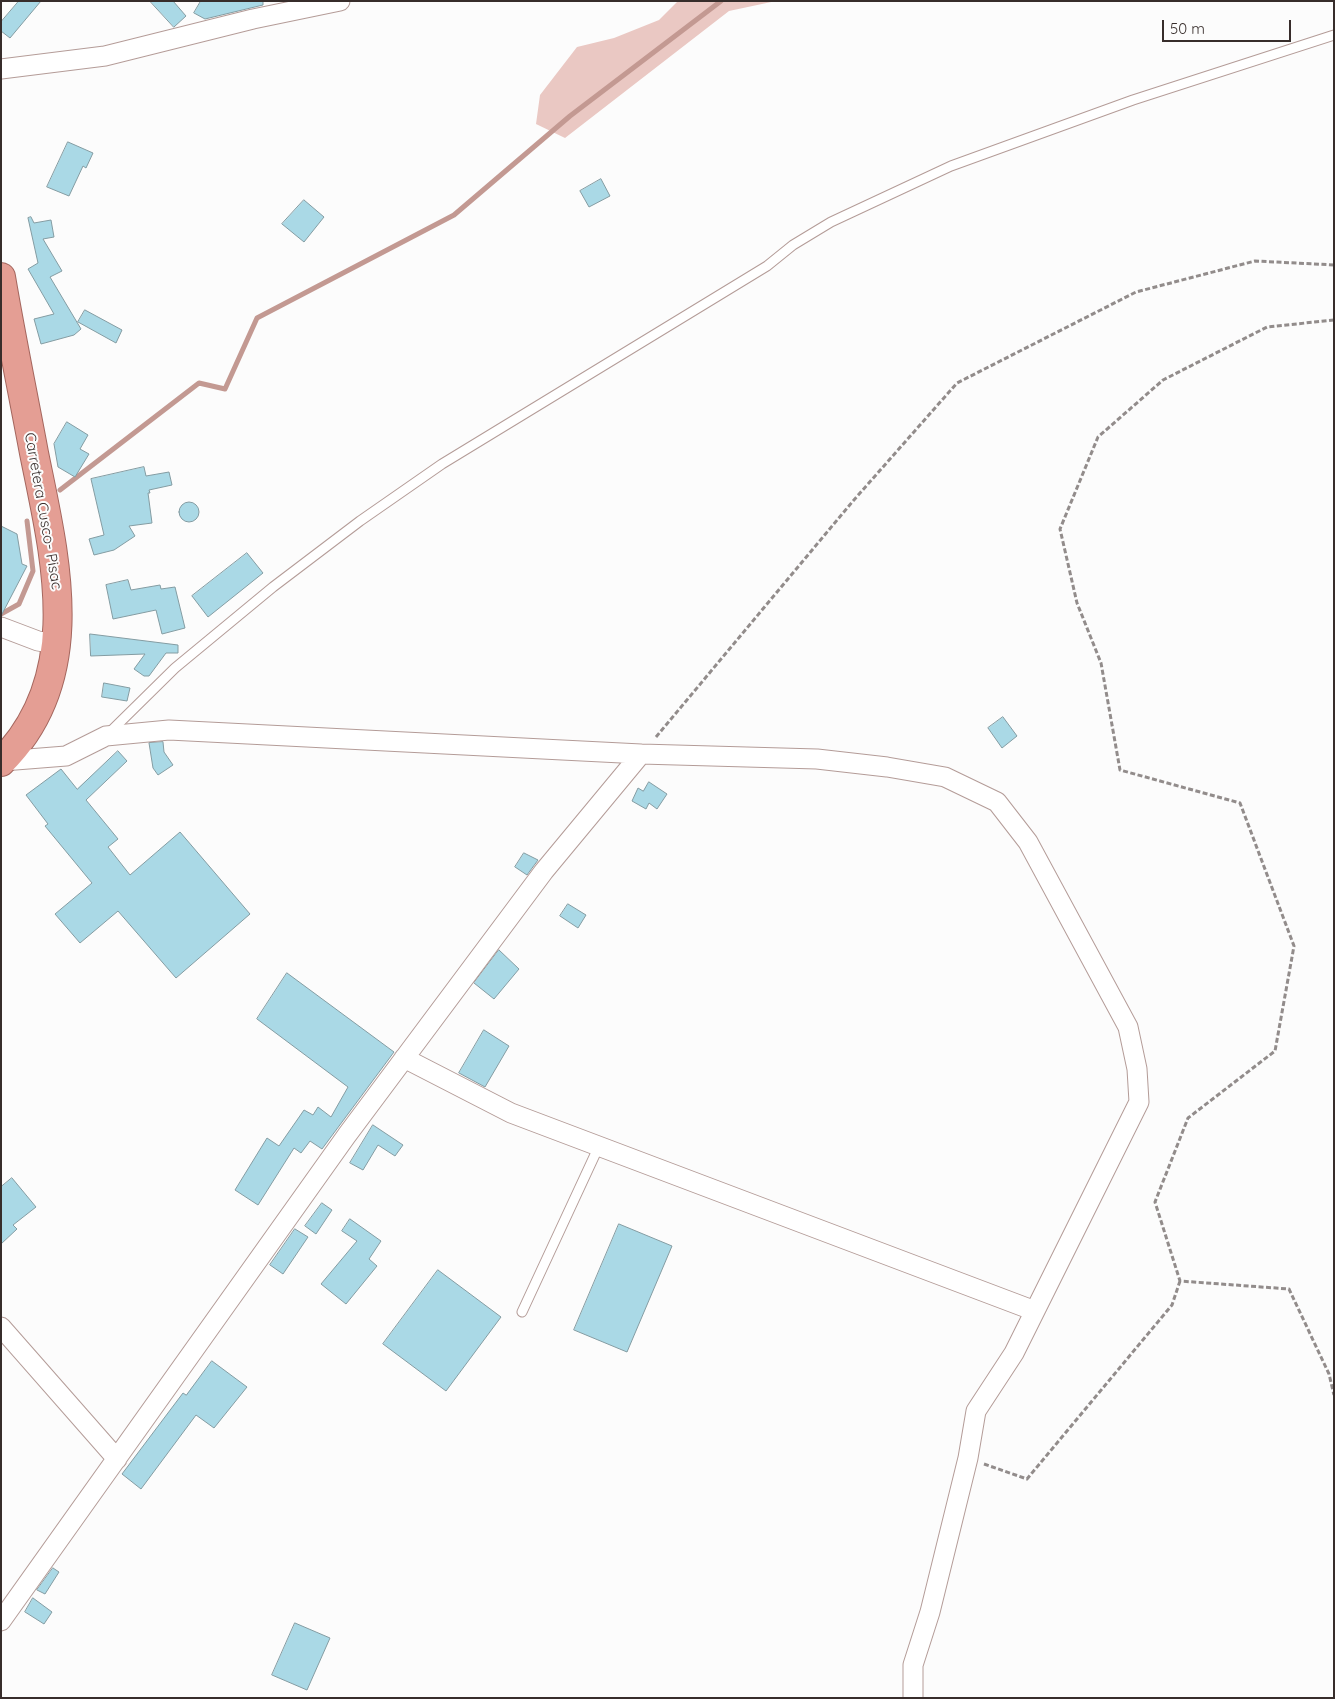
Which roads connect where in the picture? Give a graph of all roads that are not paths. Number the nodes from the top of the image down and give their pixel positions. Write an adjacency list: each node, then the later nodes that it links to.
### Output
1 (340, 1): 3 (street)
2 (1334, 35): 8 (lane)
3 (1, 69)
4 (1, 277): 5 (highway, Carretera Cusco- Pisac)
5 (5, 320): 7 (highway, Carretera Cusco- Pisac)
6 (1, 627): 7 (street)
7 (57, 644): 10 (highway, Carretera Cusco- Pisac)
8 (106, 736): 9 (street); 10 (street)
9 (641, 754): 11 (street); 13 (street)
10 (2, 761)
11 (404, 1058): 12 (street); 16 (street)
12 (599, 1146): 13 (street); 14 (lane)
13 (1035, 1310): 18 (street)
14 (522, 1312)
15 (1, 1327): 16 (street)
16 (116, 1459): 17 (street)
17 (1, 1621)
18 (913, 1698)

